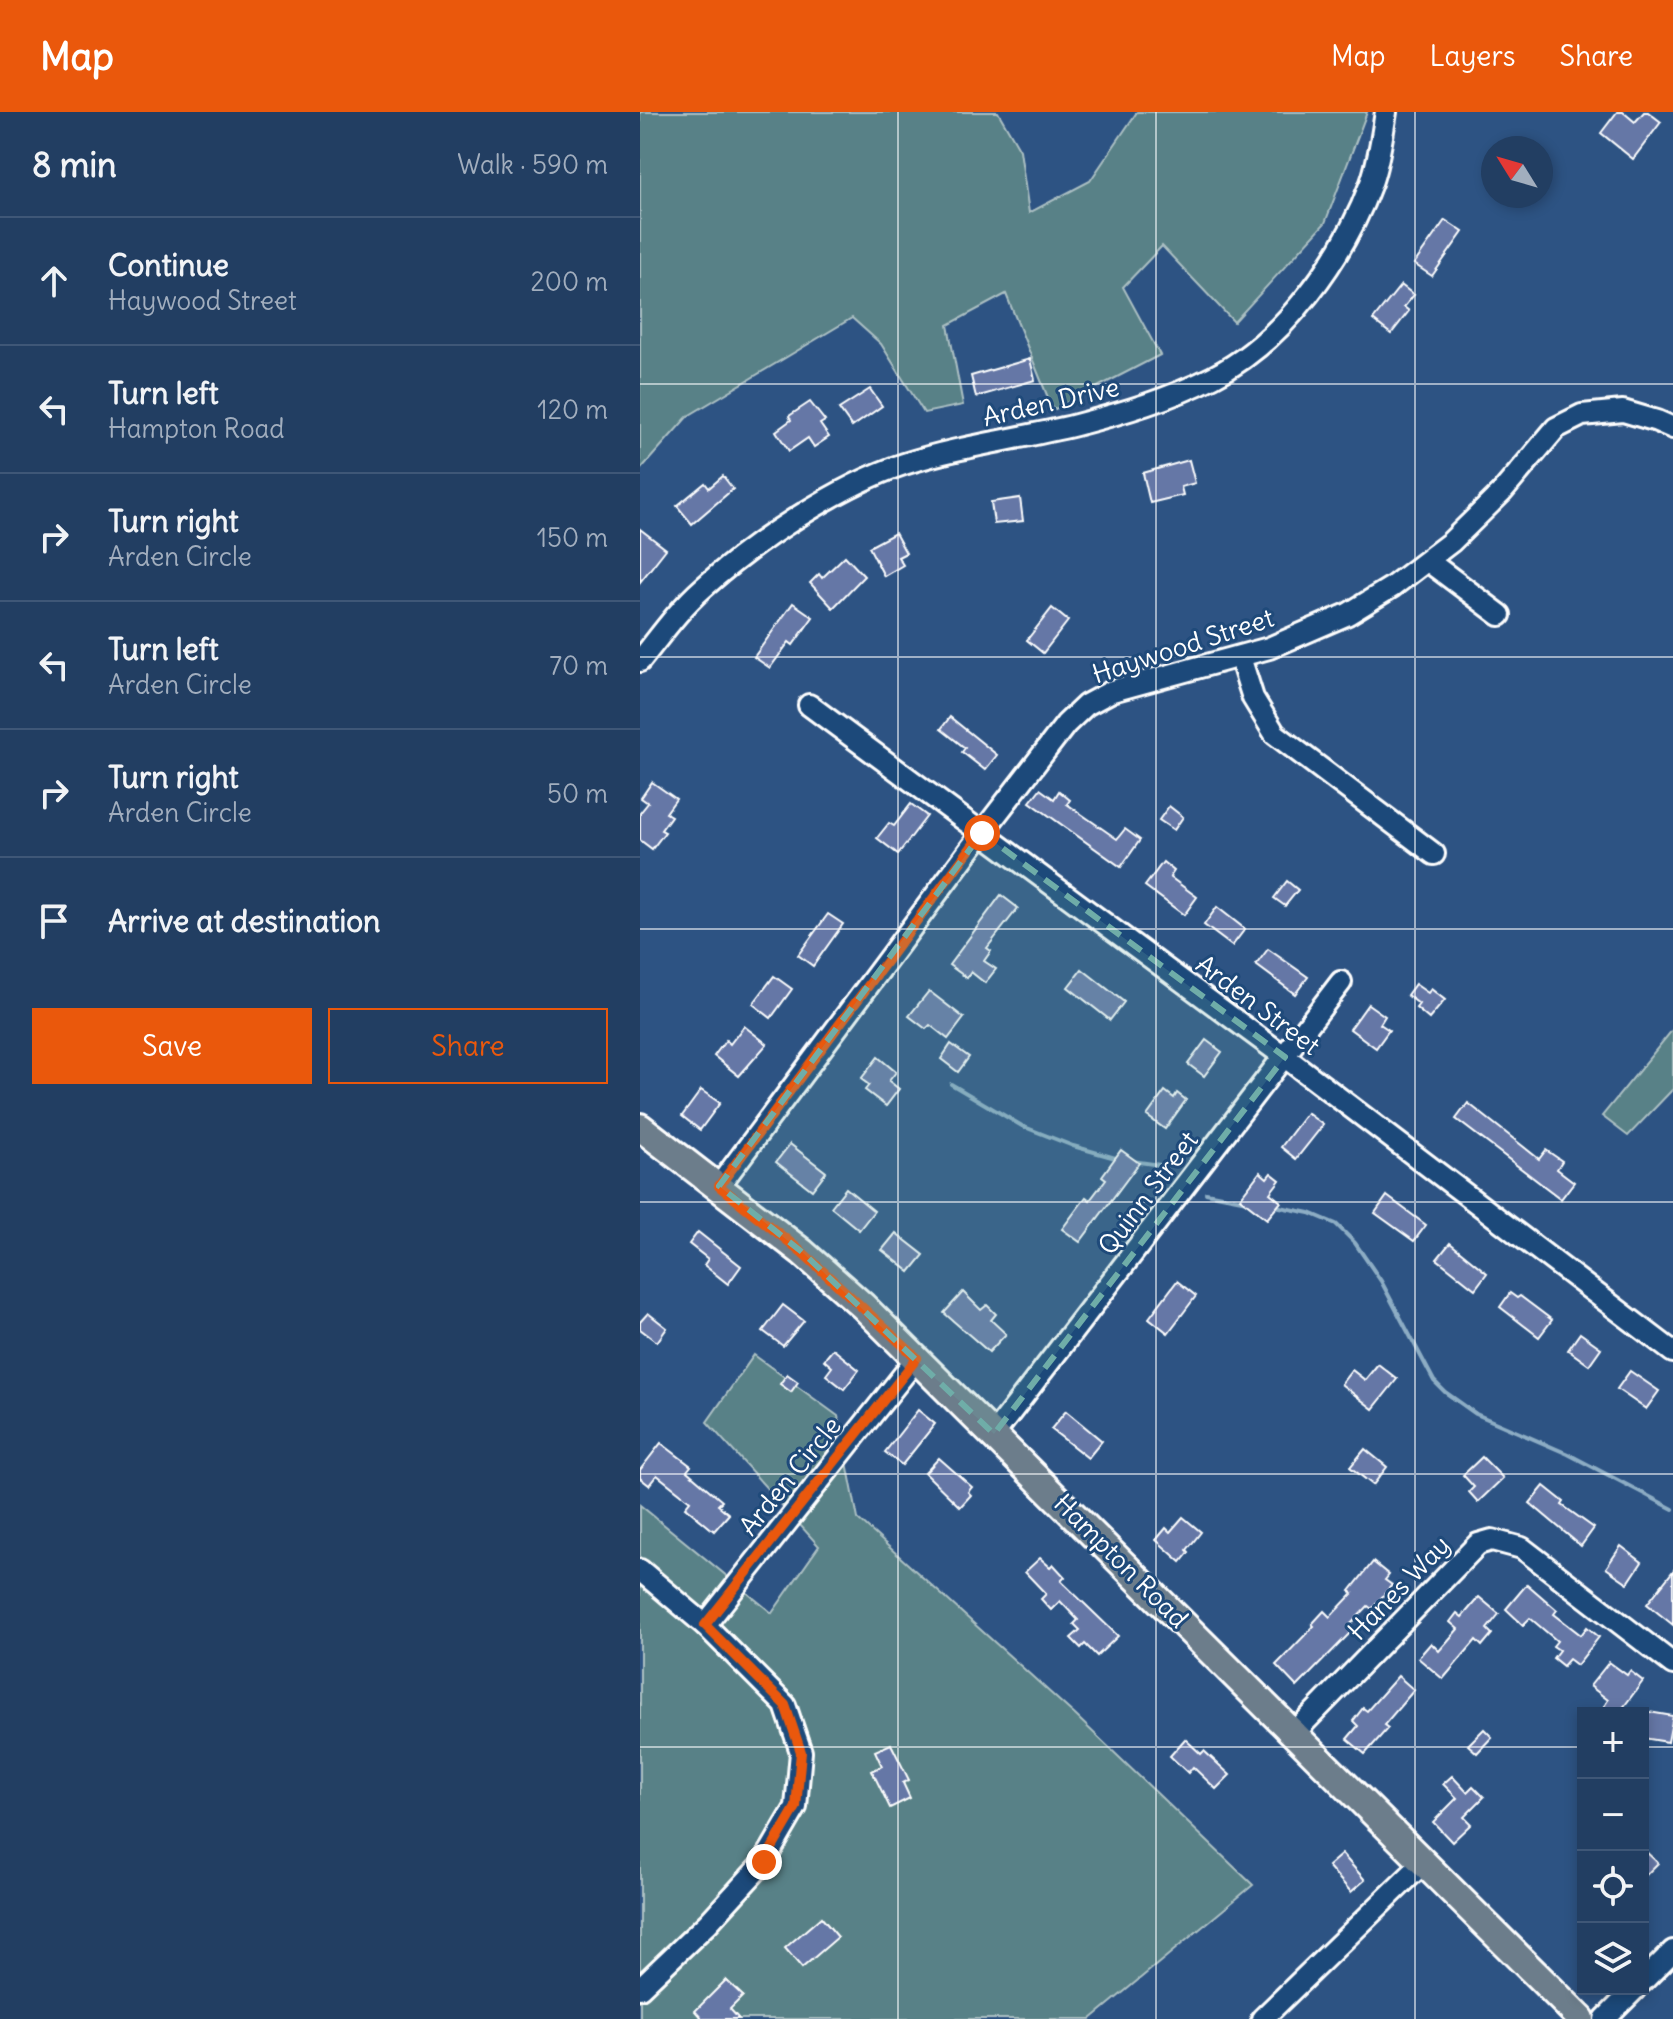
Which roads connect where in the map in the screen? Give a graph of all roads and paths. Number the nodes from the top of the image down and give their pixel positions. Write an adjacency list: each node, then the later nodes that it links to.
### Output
1 (1386, 112): 6 (street, Arden Drive)
2 (1673, 428): 3 (street, Haywood Street)
3 (1428, 561): 4 (street); 5 (street, Haywood Street)
4 (1500, 615)
5 (1240, 657): 8 (street, Haywood Street); 9 (street)
6 (640, 661)
7 (809, 705): 8 (street, Arden Street)
8 (982, 833): 11 (street, Arden Street); 13 (street, Haywood Street)
9 (1434, 854)
10 (1341, 982): 11 (street, Quinn Street)
11 (1285, 1057): 14 (street, Arden Street); 16 (street, Quinn Street)
12 (640, 1127): 13 (main road, Hampton Road)
13 (719, 1186): 15 (main road, Hampton Road)
14 (1673, 1352)
15 (917, 1358): 16 (main road, Hampton Road); 18 (street, Arden Circle)
16 (994, 1434): 20 (main road, Hampton Road)
17 (640, 1570): 18 (street)
18 (705, 1625): 24 (street)
19 (1673, 1664): 20 (street, Hanes Way)
20 (1294, 1733): 21 (main road, Hampton Road)
21 (1423, 1863): 26 (street); 27 (main road, Hampton Road)
22 (1673, 1951): 23 (street)
23 (1649, 1975)
24 (640, 1988)
25 (1629, 1995): 28 (street)
26 (1262, 2019)
27 (1581, 2019)
28 (1605, 2019)

